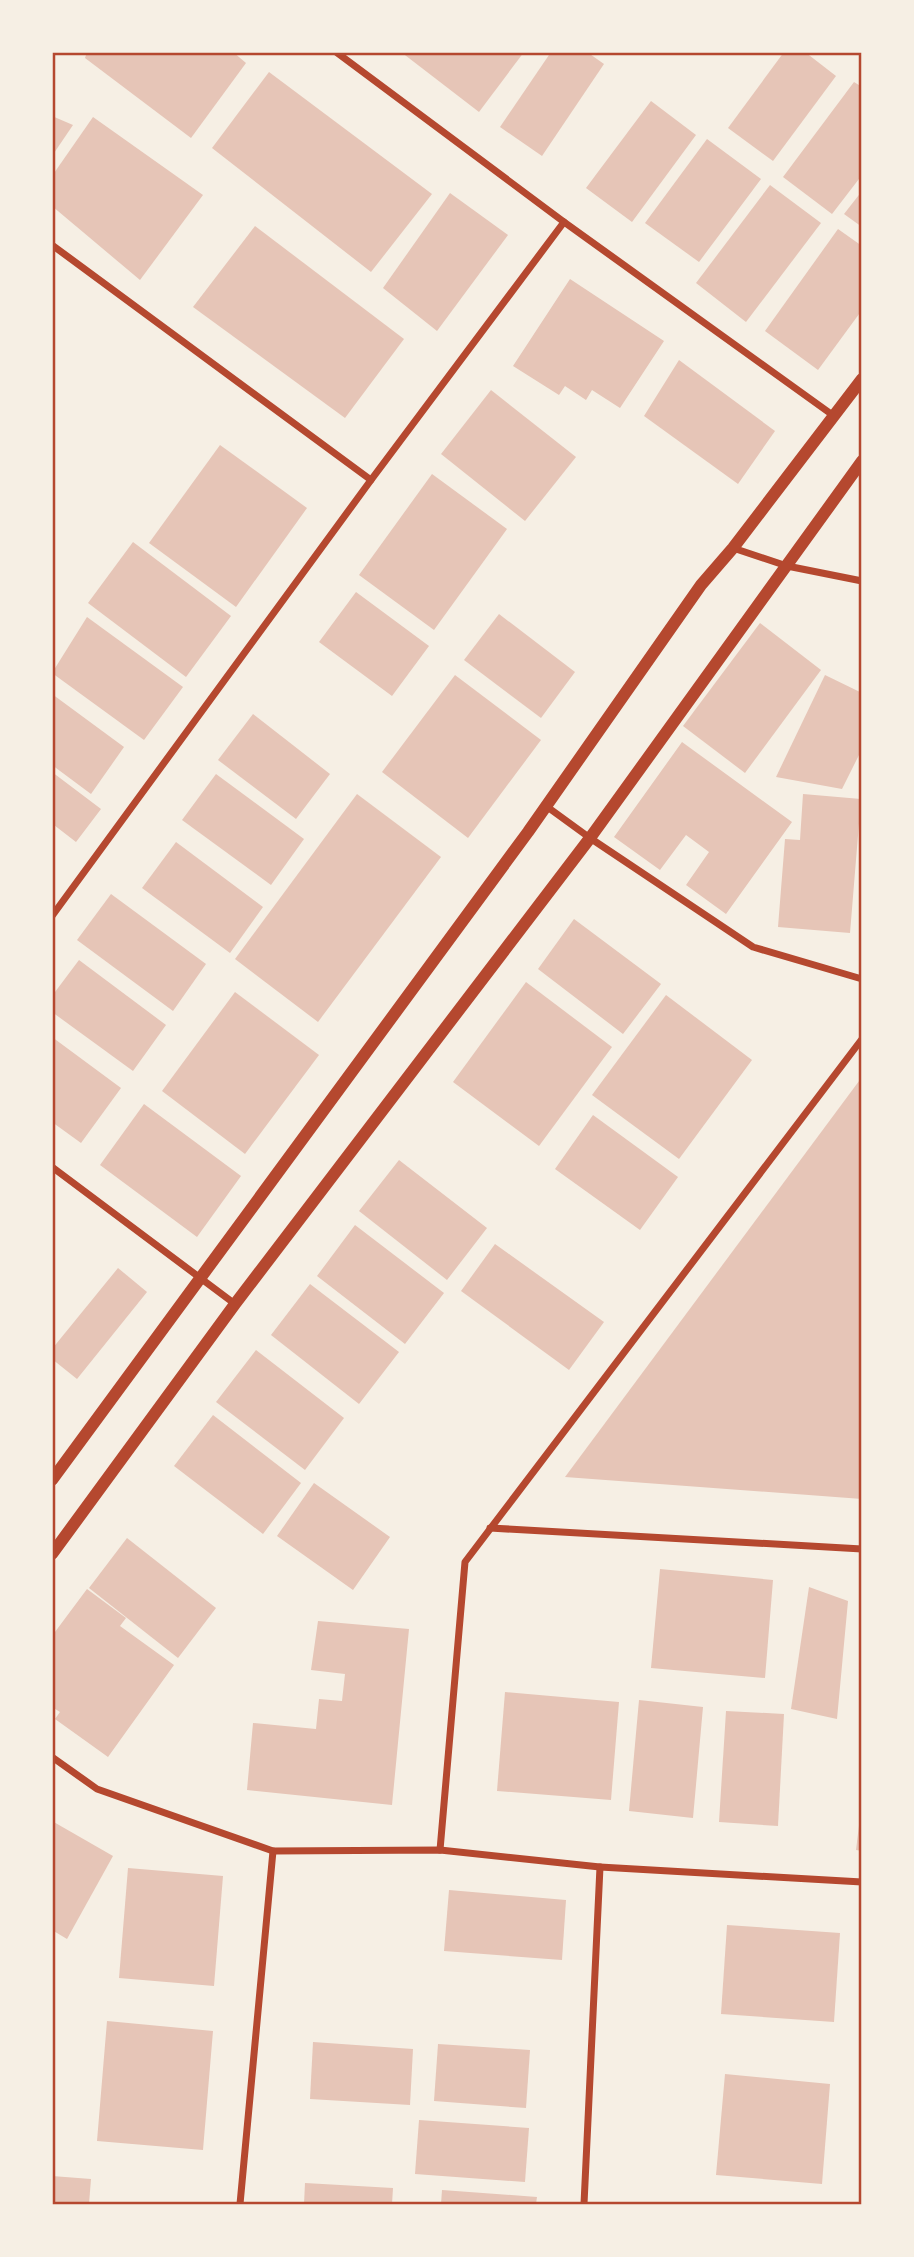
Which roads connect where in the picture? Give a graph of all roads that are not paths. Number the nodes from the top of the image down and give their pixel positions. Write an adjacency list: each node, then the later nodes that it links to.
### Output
1 (336, 52): 2 (street)
2 (564, 222): 5 (street); 7 (street)
3 (52, 245): 7 (street)
4 (862, 379): 5 (street)
5 (834, 416): 8 (street)
6 (862, 461): 9 (street)
7 (371, 480): 13 (street)
8 (733, 548): 9 (street); 11 (street)
9 (788, 566): 10 (street); 12 (street)
10 (862, 581)
11 (547, 806): 12 (street); 17 (street)
12 (590, 838): 14 (street); 18 (street)
13 (52, 916)
14 (862, 979)
15 (862, 1039): 20 (street)
16 (52, 1167): 17 (street)
17 (202, 1279): 18 (street); 19 (street)
18 (235, 1304): 22 (street)
19 (52, 1480)
20 (490, 1528): 21 (street); 24 (street)
21 (862, 1549)
22 (52, 1554)
23 (52, 1757): 25 (street)
24 (440, 1850): 25 (street); 26 (street)
25 (272, 1851): 28 (street)
26 (600, 1867): 27 (street); 29 (street)
27 (862, 1882)
28 (240, 2204)
29 (584, 2204)

